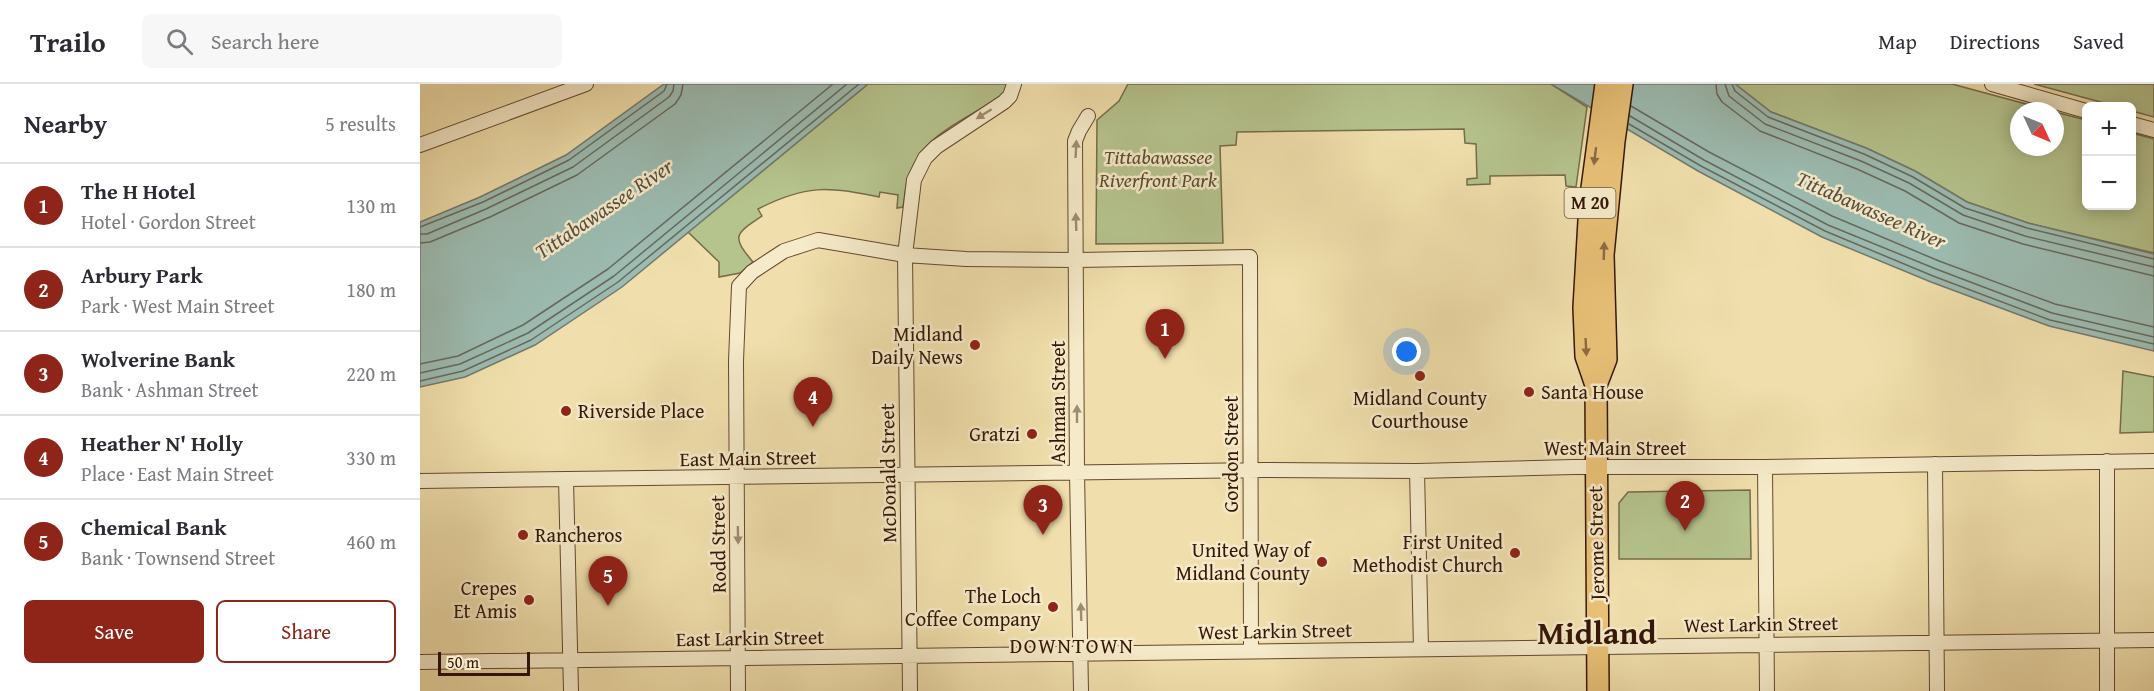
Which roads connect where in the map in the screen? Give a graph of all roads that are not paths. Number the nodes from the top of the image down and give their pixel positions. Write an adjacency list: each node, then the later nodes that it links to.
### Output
1 (586, 84): 10 (street)
2 (1014, 84): 11 (street, McDonald Street, one-way to 11)
3 (1606, 84): 14 (highway, M 20, one-way to 14)
4 (1622, 84): 14 (highway, M 20, one-way to 4)
5 (1992, 84): 6 (street)
6 (2082, 110)
7 (1088, 116): 13 (street, Ashman Street, one-way to 7)
8 (2136, 125): 9 (street)
9 (2154, 130)
10 (420, 145)
11 (905, 255): 13 (street, Rodd Street); 23 (street, McDonald Street); 24 (street, Rodd Street)
12 (1250, 257): 13 (street, Rodd Street); 20 (street, Gordon Street)
13 (1077, 260): 22 (street, Ashman Street, one-way to 13)
14 (1595, 309): 19 (highway, M 20)
15 (2107, 461): 16 (street, West Main Street); 17 (street, West Main Street); 27 (street)
16 (2154, 461)
17 (1935, 464): 18 (street, West Main Street); 29 (street)
18 (1765, 467): 19 (street, West Main Street); 30 (street)
19 (1595, 468): 21 (street, West Main Street); 31 (highway, Jerome Street / M 20)
20 (1251, 470): 21 (street, West Main Street); 22 (street, West Main Street); 33 (street, Gordon Street)
21 (1418, 471): 32 (street)
22 (1077, 472): 23 (street, East Main Street); 34 (street, Ashman Street, one-way to 22)
23 (906, 475): 24 (street, East Main Street); 35 (street, McDonald Street)
24 (737, 477): 25 (street, East Main Street); 36 (street, Rodd Street, one-way to 36)
25 (566, 479): 26 (street, East Main Street); 37 (street)
26 (420, 481)
27 (2107, 640): 28 (street, West Larkin Street); 29 (street, West Larkin Street); 46 (street)
28 (2154, 640)
29 (1936, 642): 30 (street, West Larkin Street); 45 (street)
30 (1767, 644): 31 (street, West Larkin Street); 44 (street)
31 (1597, 645): 32 (street, West Larkin Street); 43 (highway, Jerome Street / M 20)
32 (1421, 648): 33 (street, West Larkin Street)
33 (1251, 651): 34 (street, West Larkin Street)
34 (1081, 653): 35 (street, East Larkin Street); 42 (street, Ashman Street)
35 (910, 655): 36 (street, East Larkin Street); 41 (street, McDonald Street)
36 (738, 658): 37 (street, East Larkin Street); 40 (street, Rodd Street)
37 (571, 660): 38 (street, East Larkin Street); 39 (street)
38 (420, 662)
39 (571, 691)
40 (738, 691)
41 (910, 691)
42 (1081, 691)
43 (1598, 691)
44 (1767, 691)
45 (1937, 691)
46 (2107, 691)

